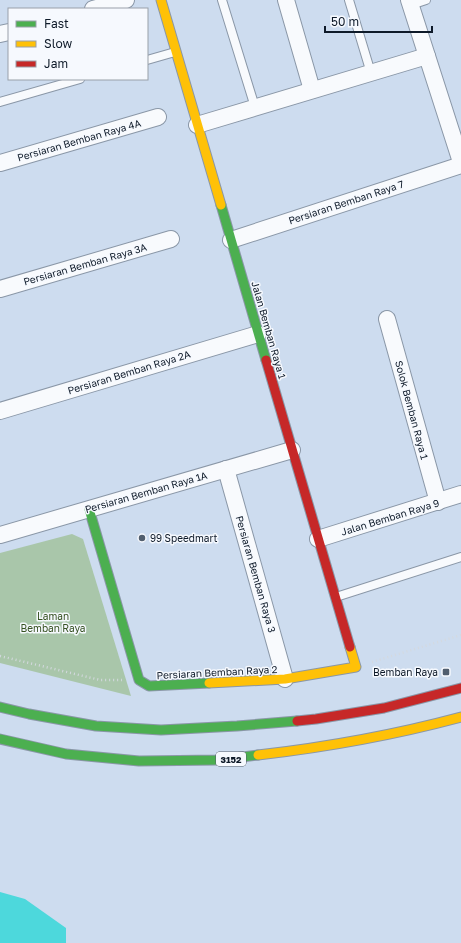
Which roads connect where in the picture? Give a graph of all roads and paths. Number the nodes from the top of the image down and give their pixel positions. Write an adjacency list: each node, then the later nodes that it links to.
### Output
1 (126, 0): 8 (street)
2 (161, 0): 9 (street, Jalan Bemban Raya 1)
3 (222, 0): 16 (lane)
4 (286, 0): 14 (street)
5 (348, 0): 12 (lane)
6 (426, 0): 7 (lane)
7 (410, 2): 10 (street)
8 (96, 8)
9 (176, 51): 11 (lane); 18 (street, Jalan Bemban Raya 1)
10 (427, 56): 12 (street); 20 (street)
11 (148, 60)
12 (371, 73): 14 (street)
13 (77, 80): 15 (lane)
14 (312, 90): 16 (street)
15 (0, 102)
16 (255, 107): 18 (street)
17 (158, 117): 19 (street, Persiaran Bemban Raya 4A)
18 (197, 125): 22 (street, Jalan Bemban Raya 1)
19 (0, 163)
20 (461, 163): 22 (street, Persiaran Bemban Raya 7)
21 (171, 239): 23 (street, Persiaran Bemban Raya 3A)
22 (231, 240): 25 (street, Jalan Bemban Raya 1)
23 (0, 289)
24 (387, 319): 30 (street, Solok Bemban Raya 1)
25 (258, 334): 26 (street, Persiaran Bemban Raya 2A); 27 (street, Jalan Bemban Raya 1)
26 (0, 411)
27 (292, 450): 28 (street, Persiaran Bemban Raya 1A); 33 (street, Jalan Bemban Raya 1)
28 (226, 469): 31 (street, Persiaran Bemban Raya 1A); 40 (street, Persiaran Bemban Raya 3)
29 (461, 494): 30 (street, Jalan Bemban Raya 9)
30 (438, 502): 33 (street, Jalan Bemban Raya 9)
31 (89, 509): 32 (street, Persiaran Bemban Raya 1A); 39 (street)
32 (0, 535)
33 (318, 539): 35 (street, Jalan Bemban Raya 1)
34 (461, 557): 35 (lane)
35 (335, 597): 38 (street, Jalan Bemban Raya 1)
36 (461, 635): 38 (path)
37 (0, 656): 39 (path)
38 (356, 667): 40 (street, Persiaran Bemban Raya 2)
39 (138, 680): 40 (street, Persiaran Bemban Raya 2)
40 (285, 680)
41 (461, 688): 42 (street)
42 (0, 707)
43 (461, 717): 44 (street, 3152)
44 (0, 739)

